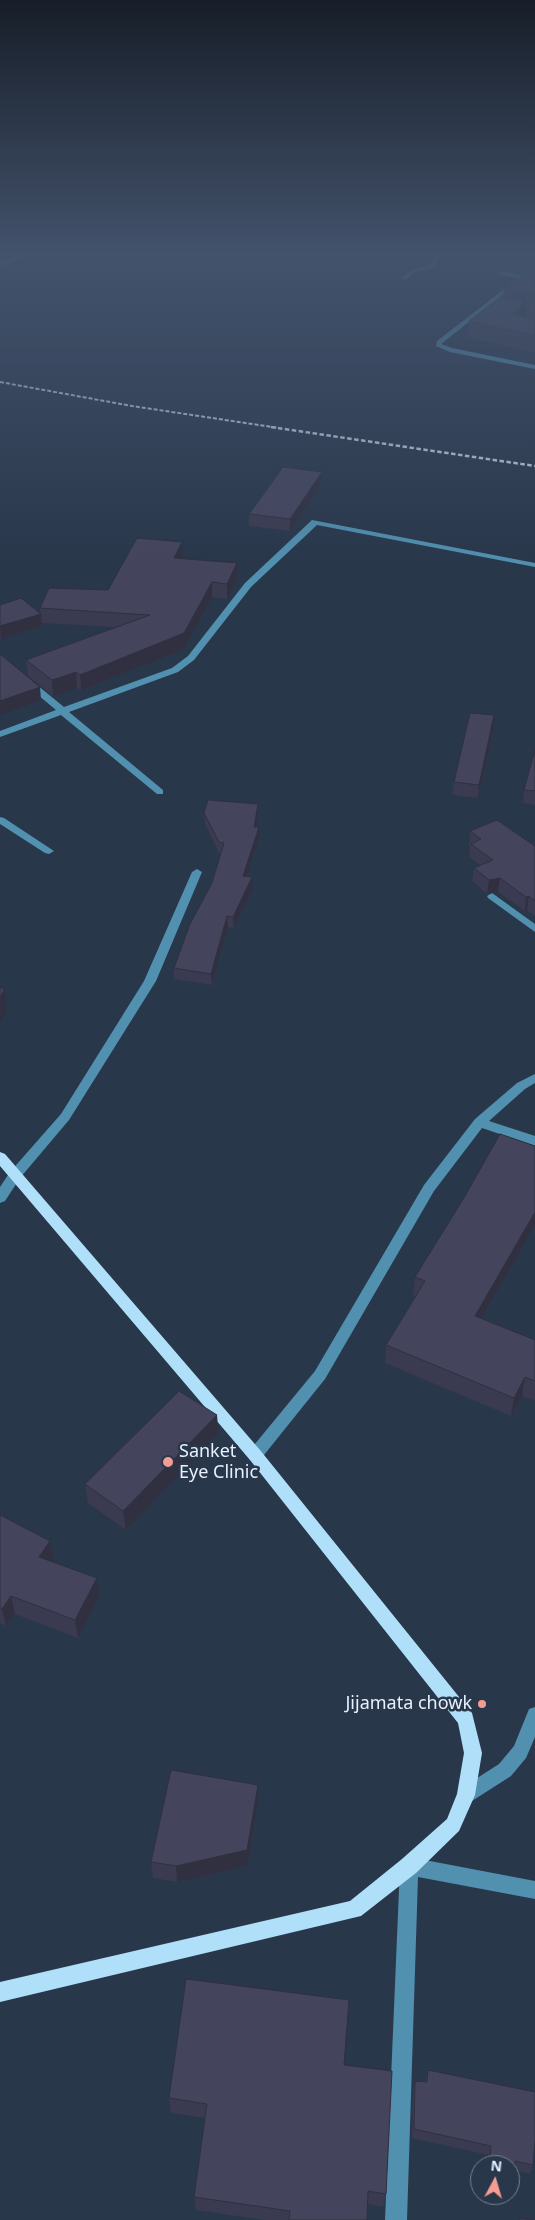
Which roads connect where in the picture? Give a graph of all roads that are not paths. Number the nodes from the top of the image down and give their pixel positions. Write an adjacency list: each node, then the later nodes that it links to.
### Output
1 (493, 359): 2 (street)
2 (535, 367)
3 (535, 565): 5 (street)
4 (21, 676): 5 (street)
5 (62, 711): 6 (street); 7 (street)
6 (0, 734)
7 (160, 792)
8 (0, 820): 9 (street)
9 (49, 851)
10 (197, 872): 17 (street)
11 (492, 896): 12 (street)
12 (535, 929)
13 (535, 1078): 14 (street)
14 (479, 1122): 15 (street); 19 (street)
15 (535, 1141)
16 (0, 1157): 17 (main road)
17 (15, 1175): 18 (street); 19 (main road)
18 (0, 1198)
19 (255, 1455): 21 (main road)
20 (535, 1715): 21 (street)
21 (466, 1795): 22 (main road)
22 (409, 1866): 23 (street); 24 (main road); 25 (street)
23 (535, 1890)
24 (0, 1992)
25 (396, 2220)

